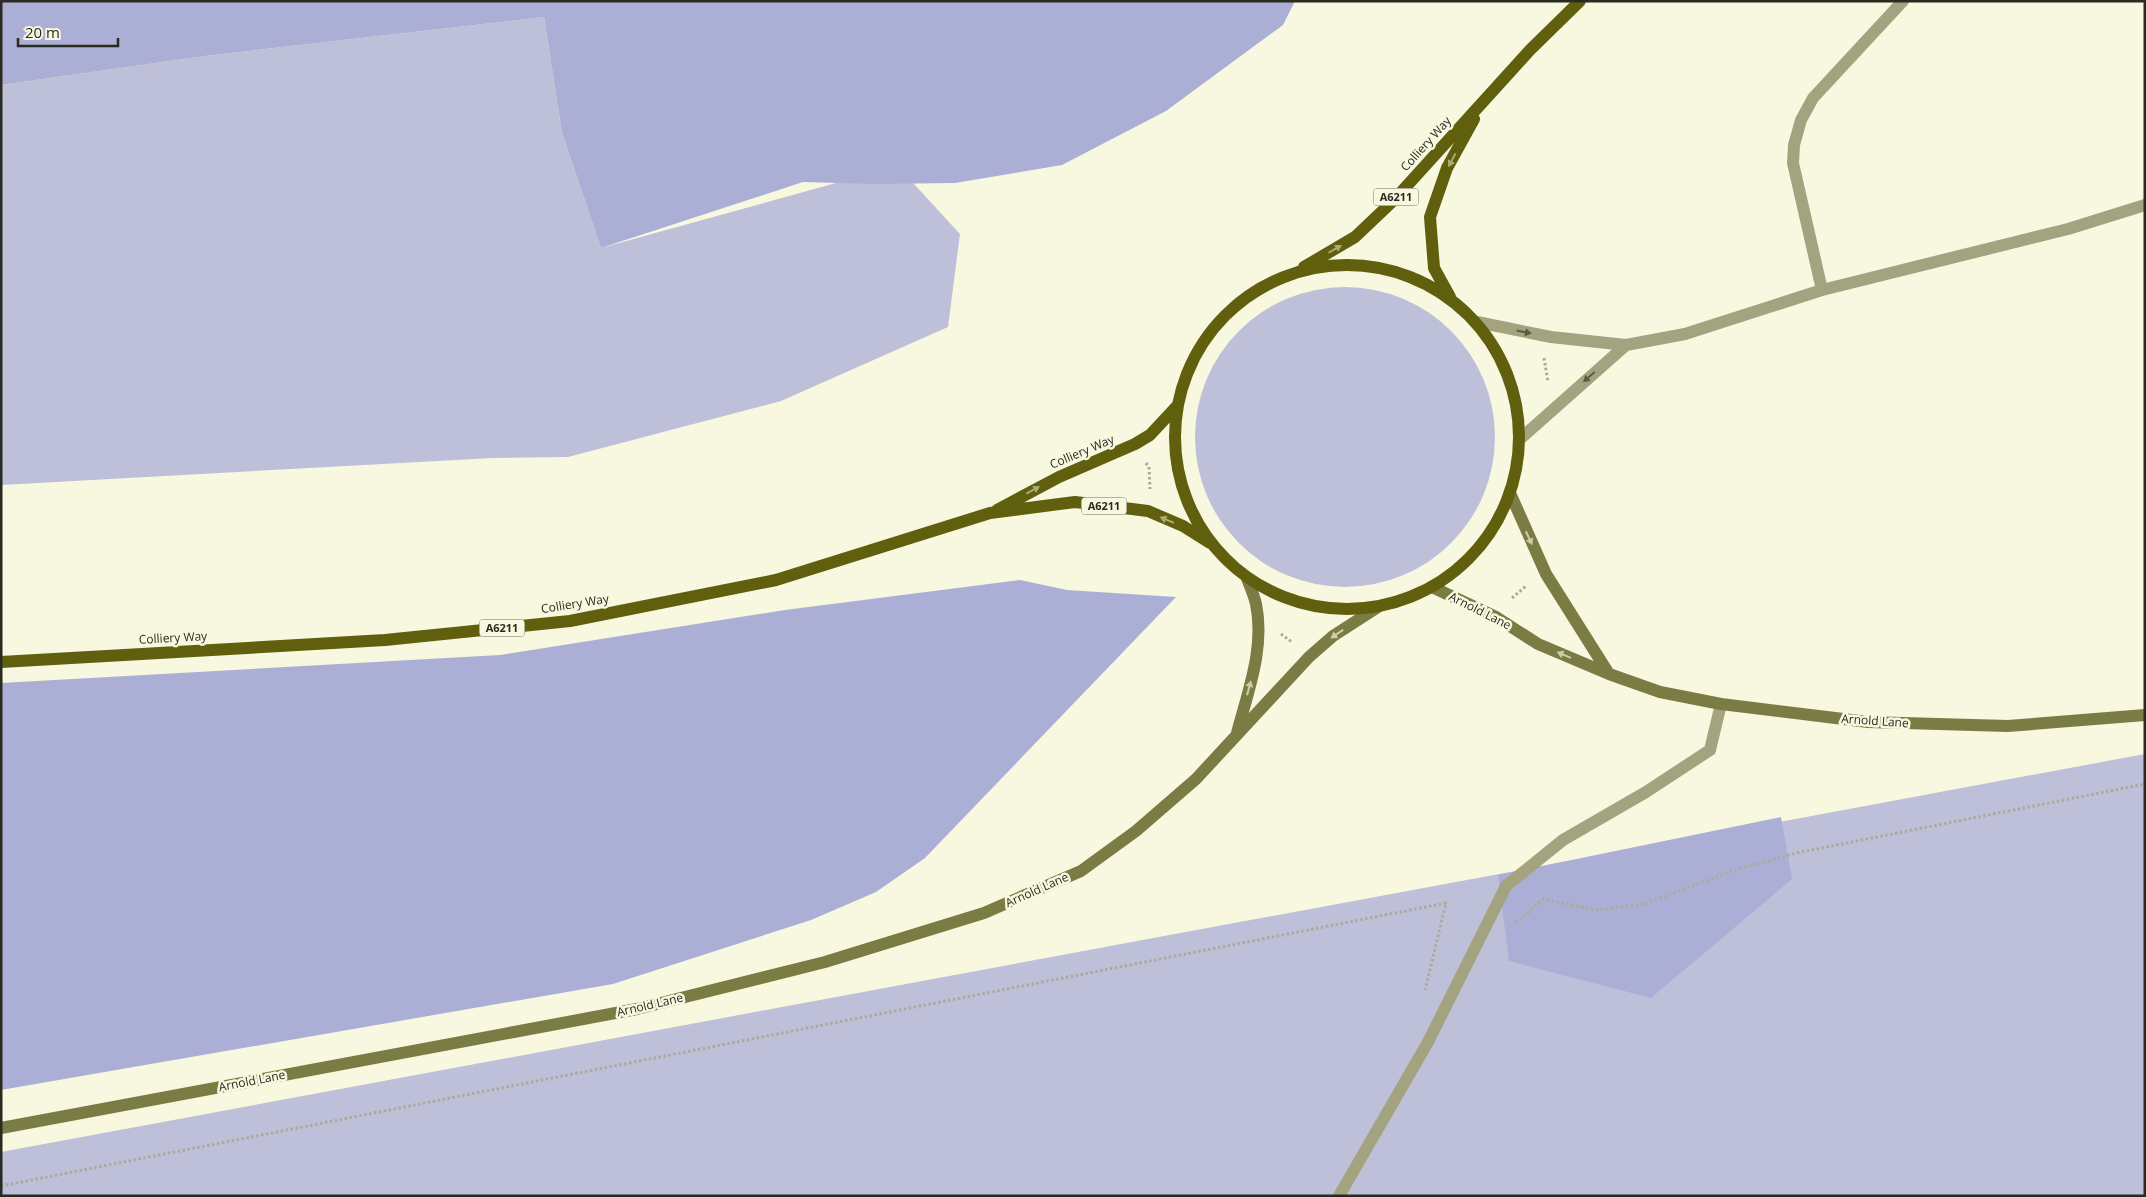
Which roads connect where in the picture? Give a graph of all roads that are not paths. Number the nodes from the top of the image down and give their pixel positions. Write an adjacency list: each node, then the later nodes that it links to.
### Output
1 (1580, 1): 3 (main road, Colliery Way / A6211)
2 (1903, 1): 6 (street)
3 (1483, 101): 5 (main road, Colliery Way / A6211, one-way to 3); 7 (main road, Colliery Way / A6211, one-way to 7)
4 (2145, 205): 6 (street)
5 (1293, 273): 7 (main road); 10 (main road)
6 (1822, 290): 9 (street)
7 (1451, 299): 8 (main road)
8 (1477, 322): 9 (street, one-way to 9); 11 (main road)
9 (1626, 345): 11 (street, one-way to 11)
10 (1177, 406): 13 (main road, Colliery Way / A6211, one-way to 10); 14 (main road)
11 (1520, 439): 12 (main road)
12 (1510, 493): 16 (main road); 19 (street, one-way to 19)
13 (990, 513): 14 (main road, Colliery Way / A6211, one-way to 13); 18 (main road, Colliery Way / A6211)
14 (1210, 543): 15 (main road)
15 (1247, 578): 17 (main road); 22 (street, Arnold Lane, one-way to 15)
16 (1432, 588): 17 (main road); 19 (street, Arnold Lane, one-way to 16)
17 (1378, 607): 22 (street, Arnold Lane, one-way to 22)
18 (1, 662)
19 (1609, 674): 20 (street, Arnold Lane)
20 (1721, 704): 21 (street, Arnold Lane); 24 (street)
21 (2145, 715)
22 (1236, 735): 23 (street, Arnold Lane)
23 (1, 1128)
24 (1339, 1196)

